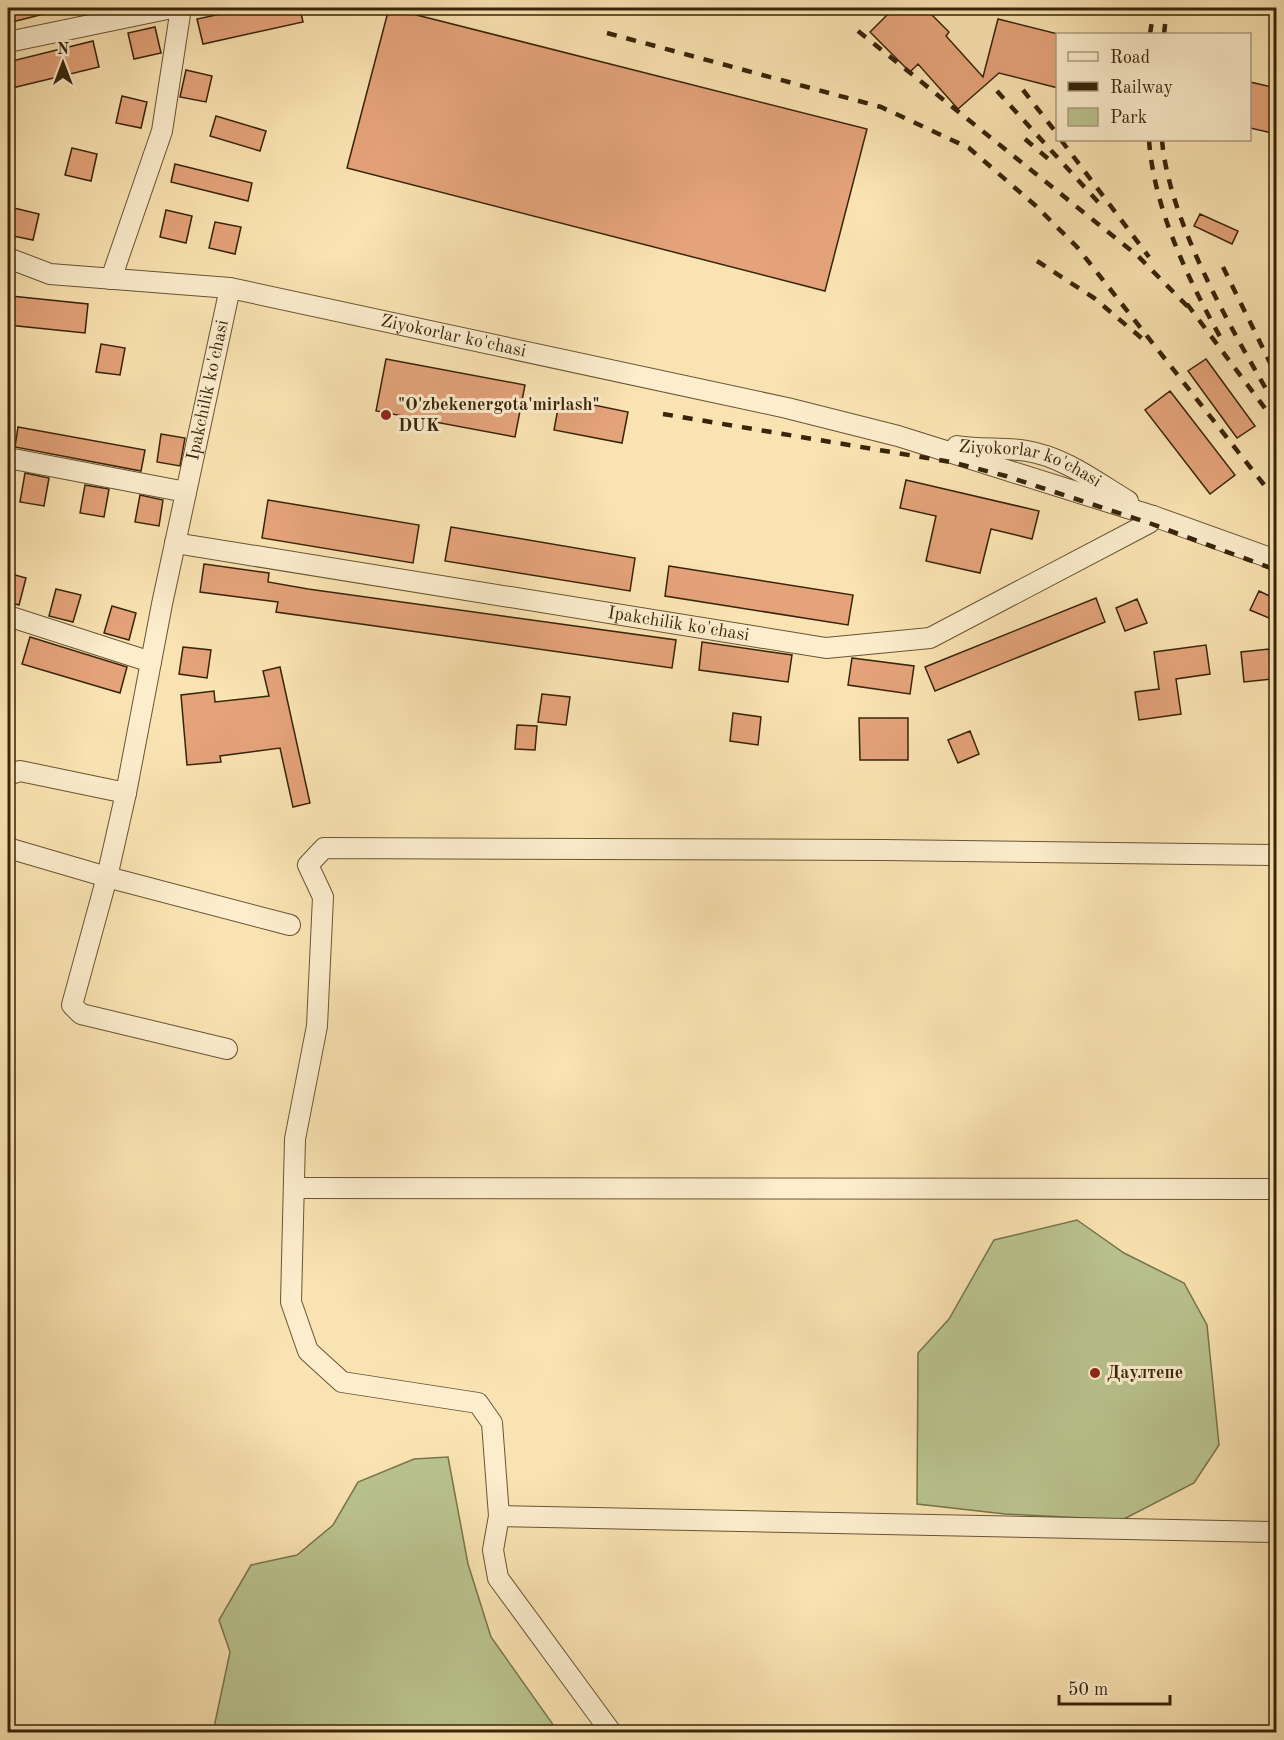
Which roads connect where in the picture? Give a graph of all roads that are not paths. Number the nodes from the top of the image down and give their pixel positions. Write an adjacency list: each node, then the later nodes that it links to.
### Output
1 (172, 8): 3 (street)
2 (181, 8): 5 (street)
3 (8, 42)
4 (8, 258): 5 (street, Ziyokorlar ko'chasi)
5 (111, 279): 6 (street, Ziyokorlar ko'chasi)
6 (230, 288): 8 (street, Ipakchilik ko'chasi); 9 (street, Ziyokorlar ko'chasi)
7 (8, 458): 8 (street)
8 (186, 492): 10 (street, Ipakchilik ko'chasi)
9 (1153, 516): 10 (street, Ipakchilik ko'chasi); 11 (street, Ziyokorlar ko'chasi)
10 (175, 543): 13 (street, Ipakchilik ko'chasi)
11 (1276, 560)
12 (8, 615): 13 (street)
13 (151, 662): 15 (street, Ipakchilik ko'chasi)
14 (8, 775): 15 (street)
15 (126, 793): 18 (street, Ipakchilik ko'chasi)
16 (8, 848): 18 (street)
17 (1276, 855): 21 (street)
18 (107, 877): 19 (street); 20 (street, Ipakchilik ko'chasi)
19 (290, 925)
20 (227, 1049)
21 (294, 1188): 22 (street); 23 (street)
22 (1276, 1189)
23 (499, 1516): 24 (street); 25 (street)
24 (1276, 1532)
25 (610, 1732)

